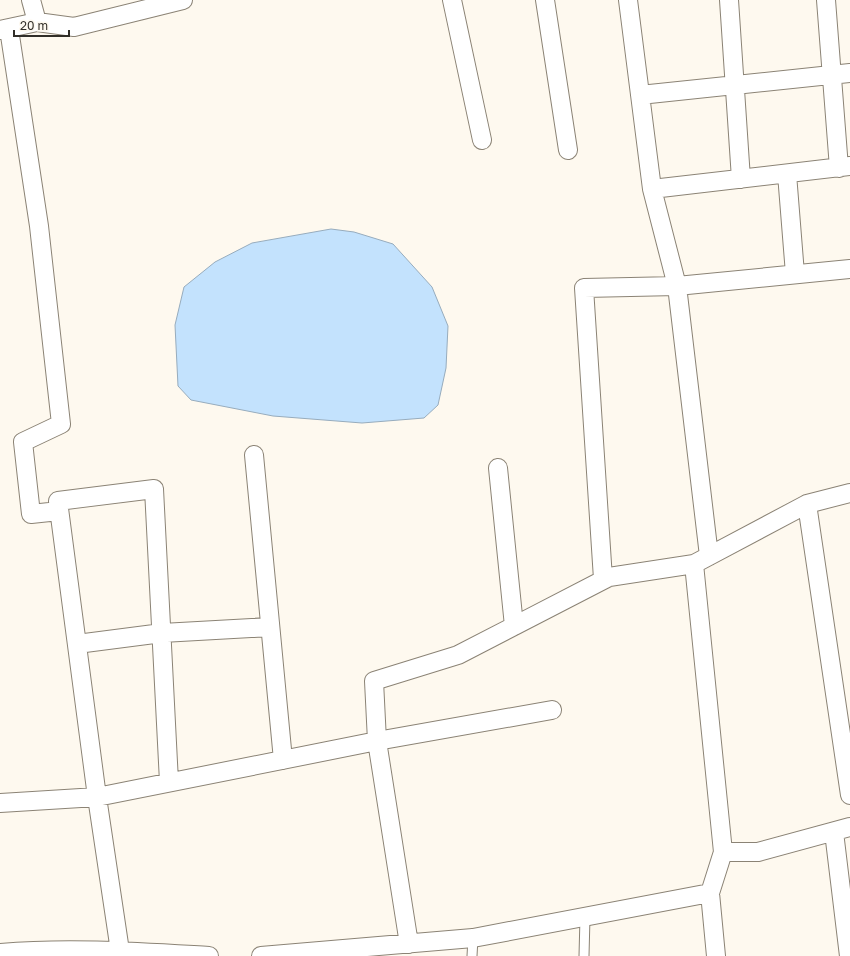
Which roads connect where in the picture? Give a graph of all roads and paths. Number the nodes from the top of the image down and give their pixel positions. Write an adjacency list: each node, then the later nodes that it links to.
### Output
1 (31, 0): 8 (street)
2 (183, 0): 8 (street)
3 (452, 0): 14 (street)
4 (544, 0): 15 (street)
5 (628, 0): 13 (street)
6 (729, 0): 12 (street)
7 (826, 0): 11 (street)
8 (37, 22): 9 (street)
9 (4, 30): 27 (street)
10 (850, 73): 11 (street)
11 (832, 75): 12 (street); 16 (street)
12 (735, 85): 13 (street); 18 (street)
13 (640, 95): 19 (street)
14 (482, 140)
15 (568, 150)
16 (845, 167): 17 (street)
17 (787, 174): 18 (street); 21 (street)
18 (741, 179): 19 (street)
19 (652, 189): 22 (street)
20 (850, 269): 21 (street)
21 (795, 274): 22 (street)
22 (677, 286): 28 (street); 29 (street)
23 (254, 455): 31 (street)
24 (498, 468): 30 (street)
25 (850, 493): 26 (street)
26 (807, 504): 28 (street); 38 (street)
27 (59, 511): 32 (street); 33 (street)
28 (701, 560): 29 (street); 42 (street)
29 (603, 579): 30 (street)
30 (514, 626): 35 (street)
31 (270, 627): 32 (street); 36 (street)
32 (162, 633): 33 (street); 37 (street)
33 (77, 644): 39 (street)
34 (552, 710): 35 (street)
35 (377, 741): 36 (street); 45 (street)
36 (283, 760): 37 (street)
37 (169, 782): 39 (street)
38 (850, 795)
39 (97, 797): 40 (street); 47 (street)
40 (0, 803)
41 (842, 829): 42 (street); 53 (street)
42 (723, 852): 43 (street)
43 (710, 894): 44 (street); 52 (street)
44 (585, 917): 46 (street); 51 (lane)
45 (409, 944): 46 (street); 50 (street)
46 (472, 947)
47 (120, 951): 48 (street); 49 (street)
48 (0, 954)
49 (209, 956)
50 (261, 956)
51 (584, 956)
52 (716, 956)
53 (849, 956)

